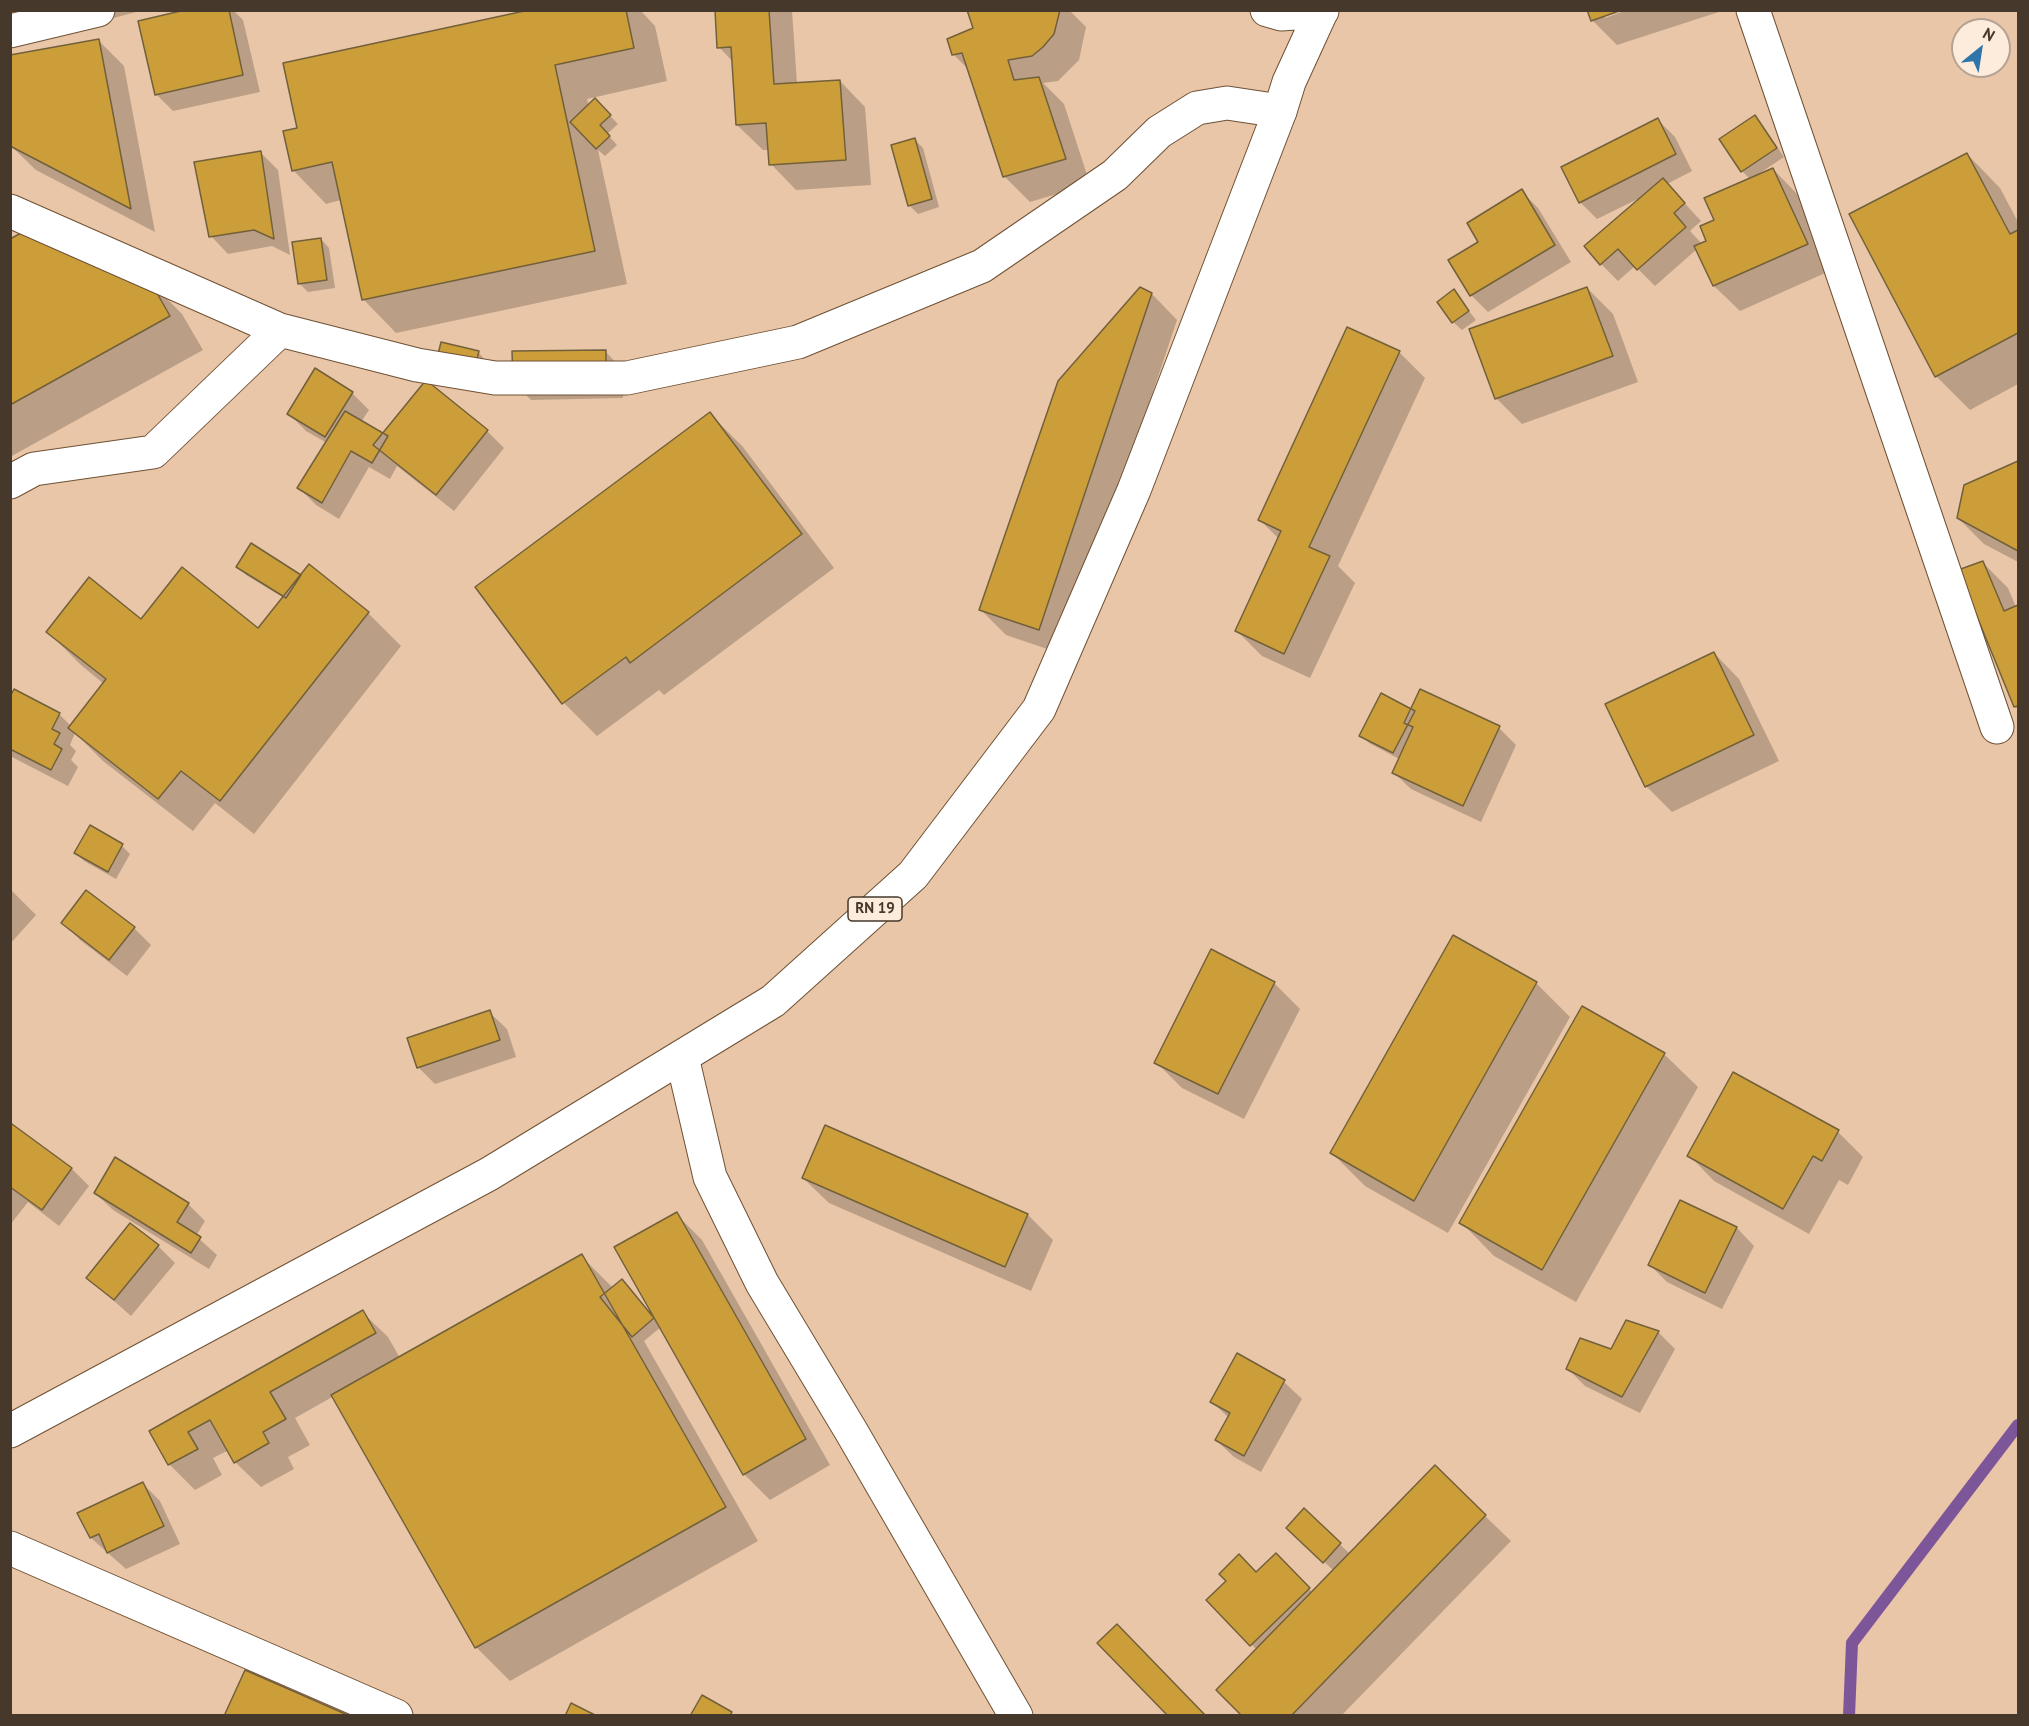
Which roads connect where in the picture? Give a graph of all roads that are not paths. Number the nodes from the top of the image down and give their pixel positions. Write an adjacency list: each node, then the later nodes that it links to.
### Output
1 (98, 10): 5 (street)
2 (1267, 10): 4 (street)
3 (1753, 10): 10 (street)
4 (1322, 11): 6 (street, RN 19)
5 (10, 31)
6 (1280, 111): 8 (street); 11 (street, RN 19)
7 (10, 211): 8 (street)
8 (280, 330): 9 (street)
9 (10, 482)
10 (1997, 727)
11 (682, 1057): 12 (street, RN 19); 15 (street)
12 (10, 1431)
13 (10, 1548): 14 (street)
14 (396, 1716)
15 (1016, 1716)

